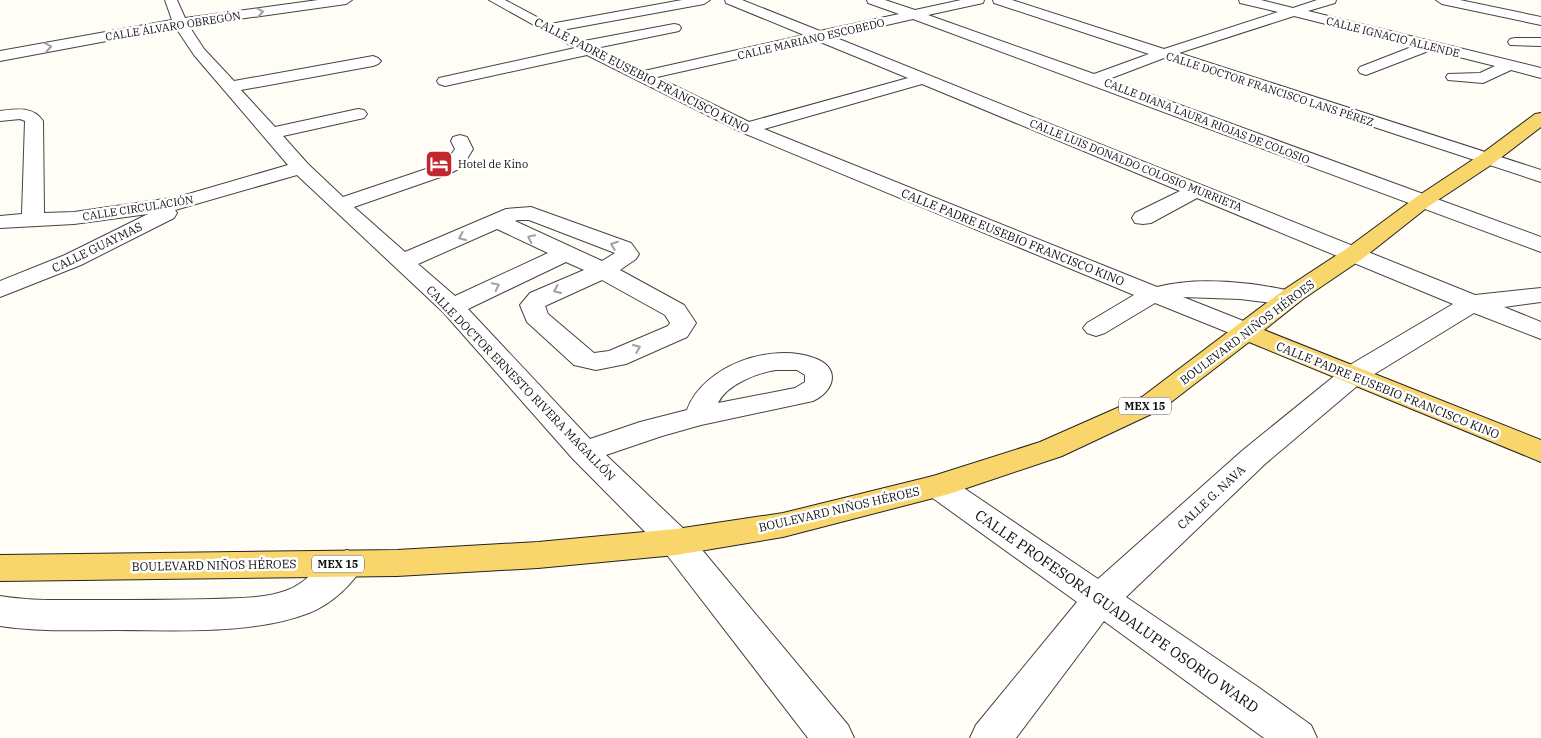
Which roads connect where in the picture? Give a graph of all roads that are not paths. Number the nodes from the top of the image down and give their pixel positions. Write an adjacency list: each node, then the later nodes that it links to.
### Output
1 (171, 0): 15 (street, CALLE DOCTOR ERNESTO RIVERA MAGALLÓN)
2 (346, 0): 15 (street, CALLE ÁLVARO OBREGÓN, one-way to 2)
3 (494, 0): 16 (street, CALLE PADRE EUSEBIO FRANCISCO KINO)
4 (704, 0): 16 (street)
5 (731, 0): 18 (street, CALLE LUIS DONALDO COLOSIO MURRIETA)
6 (873, 0): 13 (street, CALLE DIANA LAURA RIOJAS DE COLOSIO)
7 (978, 0): 13 (street, CALLE MARIANO ESCOBEDO)
8 (999, 0): 23 (street, CALLE DOCTOR FRANCISCO LANS PÉREZ)
9 (1245, 0): 12 (street, CALLE IGNACIO ALLENDE)
10 (1330, 0): 12 (street)
11 (1442, 0): 14 (street)
12 (1293, 13): 21 (street, CALLE IGNACIO ALLENDE); 23 (street)
13 (916, 15): 18 (street, CALLE MARIANO ESCOBEDO); 32 (street, CALLE DIANA LAURA RIOJAS DE COLOSIO)
14 (1541, 21)
15 (180, 23): 24 (street, CALLE ÁLVARO OBREGÓN, one-way to 15); 34 (street, CALLE DOCTOR ERNESTO RIVERA MAGALLÓN)
16 (549, 28): 22 (street, CALLE PADRE EUSEBIO FRANCISCO KINO)
17 (674, 28): 22 (street)
18 (822, 37): 29 (street, CALLE MARIANO ESCOBEDO); 31 (street, CALLE LUIS DONALDO COLOSIO MURRIETA)
19 (1515, 42): 20 (street)
20 (1541, 42)
21 (1428, 46): 26 (street, CALLE IGNACIO ALLENDE); 27 (street)
22 (586, 48): 29 (street, CALLE PADRE EUSEBIO FRANCISCO KINO); 33 (street)
23 (1162, 54): 32 (street); 41 (street, CALLE DOCTOR FRANCISCO LANS PÉREZ)
24 (0, 56)
25 (374, 61): 34 (street)
26 (1509, 65): 28 (street, CALLE IGNACIO ALLENDE); 30 (street)
27 (1366, 70)
28 (1541, 73)
29 (643, 76): 38 (street, CALLE PADRE EUSEBIO FRANCISCO KINO)
30 (1454, 77)
31 (925, 78): 38 (street); 44 (street, CALLE LUIS DONALDO COLOSIO MURRIETA)
32 (1094, 79): 46 (street, CALLE DIANA LAURA RIOJAS DE COLOSIO)
33 (445, 81)
34 (230, 87): 39 (street, CALLE DOCTOR ERNESTO RIVERA MAGALLÓN)
35 (358, 114): 39 (street)
36 (0, 116): 49 (street)
37 (1541, 118): 41 (main road, BOULEVARD NIÑOS HÉROES / MEX 15)
38 (747, 128): 58 (street, CALLE PADRE EUSEBIO FRANCISCO KINO)
39 (271, 133): 42 (street, CALLE DOCTOR ERNESTO RIVERA MAGALLÓN)
40 (460, 141): 47 (street)
41 (1487, 159): 43 (street, CALLE DOCTOR FRANCISCO LANS PÉREZ); 46 (main road, BOULEVARD NIÑOS HÉROES / MEX 15)
42 (301, 168): 45 (street, CALLE CIRCULACIÓN); 47 (street, CALLE DOCTOR ERNESTO RIVERA MAGALLÓN)
43 (1541, 176)
44 (1197, 190): 48 (street); 54 (street, CALLE LUIS DONALDO COLOSIO MURRIETA)
45 (191, 200): 49 (street, CALLE CIRCULACIÓN); 57 (street, CALLE GUAYMAS)
46 (1422, 202): 52 (street, CALLE DIANA LAURA RIOJAS DE COLOSIO); 54 (main road, BOULEVARD NIÑOS HÉROES / MEX 15)
47 (339, 205): 55 (street, CALLE DOCTOR ERNESTO RIVERA MAGALLÓN)
48 (1143, 218)
49 (32, 221): 51 (street, CALLE CIRCULACIÓN)
50 (498, 221): 53 (street, one-way to 50); 55 (street, one-way to 55); 56 (street, one-way to 50)
51 (0, 222)
52 (1541, 245)
53 (565, 254): 56 (street); 62 (street, one-way to 53)
54 (1354, 254): 60 (main road, BOULEVARD NIÑOS HÉROES / MEX 15); 61 (street, CALLE LUIS DONALDO COLOSIO MURRIETA)
55 (402, 262): 62 (street, CALLE DOCTOR ERNESTO RIVERA MAGALLÓN)
56 (602, 270): 56 (street, one-way to 56)
57 (0, 290)
58 (1155, 295): 60 (street); 63 (street); 65 (street, CALLE PADRE EUSEBIO FRANCISCO KINO)
59 (1541, 295): 61 (street)
60 (1289, 298): 65 (main road, BOULEVARD NIÑOS HÉROES / MEX 15)
61 (1472, 303): 64 (street, CALLE LUIS DONALDO COLOSIO MURRIETA); 66 (street, CALLE G. NAVA)
62 (452, 308): 68 (street, CALLE DOCTOR ERNESTO RIVERA MAGALLÓN)
63 (1096, 328)
64 (1541, 331)
65 (1246, 332): 66 (main road, CALLE PADRE EUSEBIO FRANCISCO KINO); 70 (main road, BOULEVARD NIÑOS HÉROES / MEX 15)
66 (1352, 375): 69 (main road, CALLE PADRE EUSEBIO FRANCISCO KINO); 74 (street, CALLE G. NAVA)
67 (699, 416): 68 (street)
68 (584, 452): 71 (street, CALLE DOCTOR ERNESTO RIVERA MAGALLÓN)
69 (1541, 452)
70 (938, 486): 71 (main road, BOULEVARD NIÑOS HÉROES / MEX 15); 74 (street, CALLE PROFESORA GUADALUPE OSORIO WARD)
71 (676, 542): 72 (main road, BOULEVARD NIÑOS HÉROES / MEX 15); 76 (street, CALLE DOCTOR ERNESTO RIVERA MAGALLÓN)
72 (347, 563): 73 (main road, BOULEVARD NIÑOS HÉROES / MEX 15); 75 (street)
73 (0, 568)
74 (1100, 599): 77 (street, CALLE G. NAVA); 78 (street, CALLE PROFESORA GUADALUPE OSORIO WARD)
75 (0, 611)
76 (833, 738)
77 (991, 738)
78 (1296, 738)

